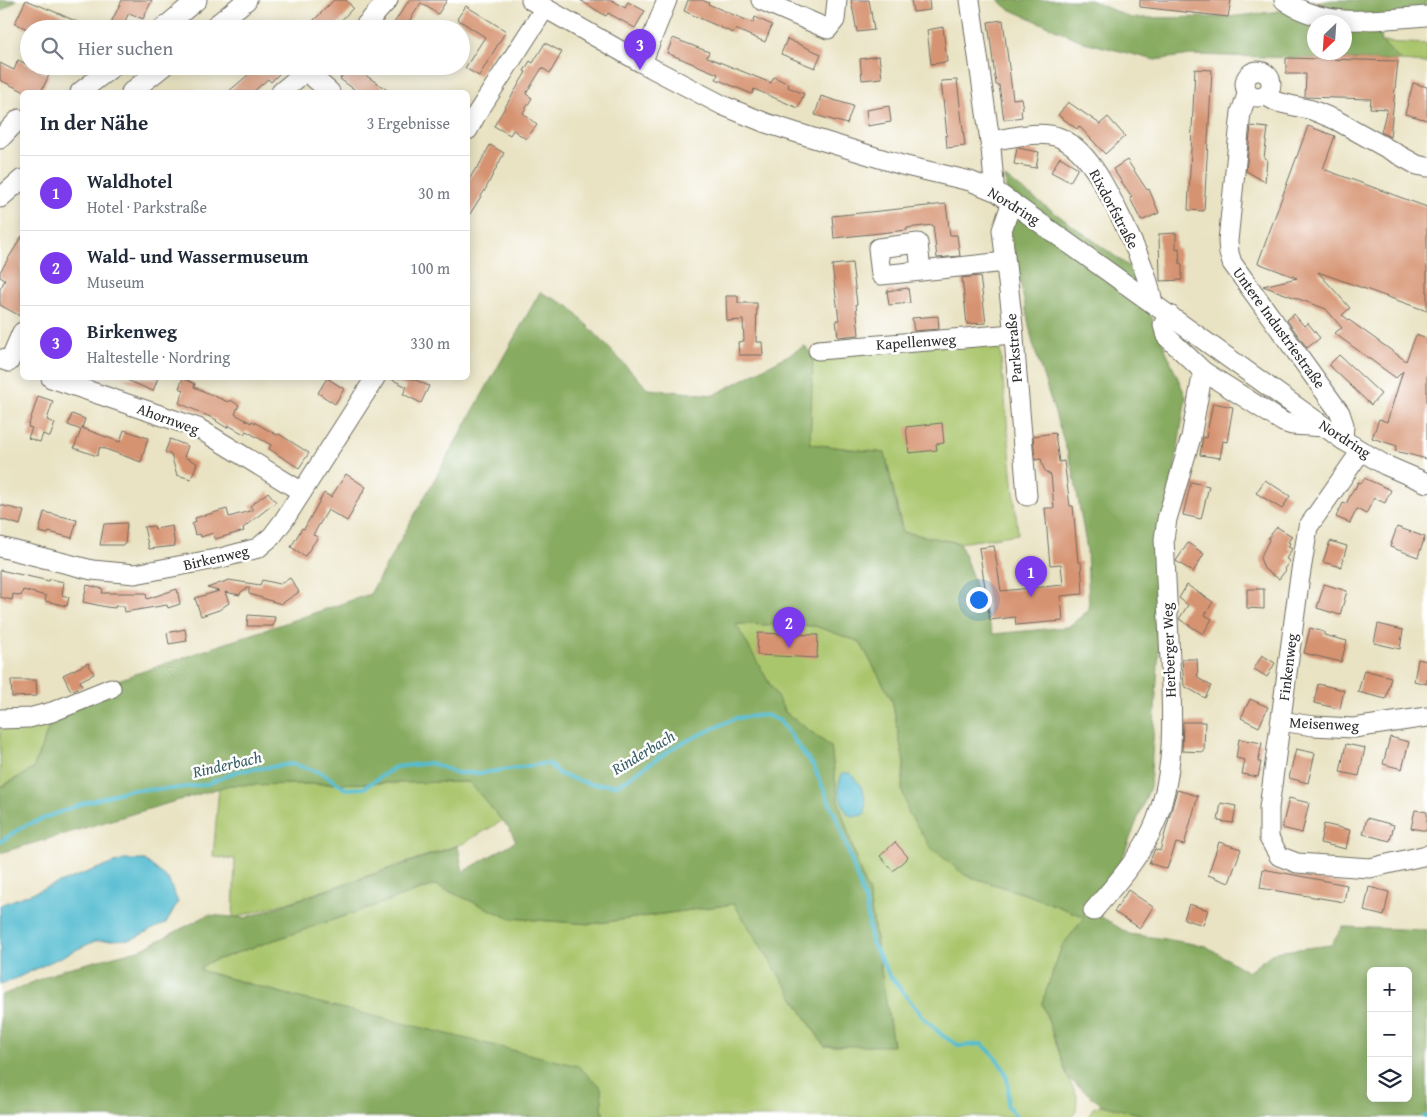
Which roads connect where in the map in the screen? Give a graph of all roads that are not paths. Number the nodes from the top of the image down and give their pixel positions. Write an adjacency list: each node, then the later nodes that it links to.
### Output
1 (197, 0): 11 (street)
2 (247, 0): 12 (street)
3 (388, 0): 13 (street)
4 (667, 0): 14 (street)
5 (761, 0): 6 (street)
6 (837, 0)
7 (970, 0): 26 (street)
8 (1284, 0): 10 (street)
9 (538, 4): 14 (street, Nordring); 24 (street)
10 (1427, 16)
11 (173, 20)
12 (222, 20)
13 (370, 20)
14 (642, 63): 29 (street, Nordring)
15 (102, 75): 19 (street)
16 (153, 75): 20 (street)
17 (301, 75): 21 (street)
18 (311, 75): 22 (street)
19 (83, 90)
20 (134, 90)
21 (283, 90)
22 (328, 90)
23 (20, 120): 25 (street)
24 (470, 126)
25 (0, 139)
26 (990, 141): 29 (street); 34 (street, Rixdorfstraße)
27 (1427, 167): 44 (street, Untere Industriestraße)
28 (20, 181): 30 (street)
29 (992, 189): 31 (street, Nordring)
30 (0, 198)
31 (1012, 202): 32 (street, Parkstraße); 34 (street, Nordring)
32 (1005, 262): 33 (street); 36 (street, Parkstraße)
33 (921, 271)
34 (1153, 303): 35 (street, Nordring)
35 (1170, 315): 40 (street); 43 (street, Nordring)
36 (1013, 334): 38 (street, Kapellenweg); 48 (street, Parkstraße)
37 (20, 337): 39 (street)
38 (818, 350)
39 (10, 363)
40 (1203, 372): 43 (street); 55 (street, Herberger Weg)
41 (57, 380): 47 (street, Ahornweg)
42 (374, 380): 47 (street, Birkenweg)
43 (1325, 428): 44 (street, Nordring)
44 (1343, 440): 45 (street, Nordring)
45 (1361, 451): 46 (street, Nordring); 53 (street, Finkenweg)
46 (1427, 483)
47 (302, 492): 49 (street, Birkenweg)
48 (1027, 496)
49 (0, 547)
50 (112, 688): 52 (street)
51 (1427, 717): 53 (street, Meisenweg)
52 (0, 718)
53 (1281, 721): 54 (street, Finkenweg)
54 (1427, 855)
55 (1093, 911)

